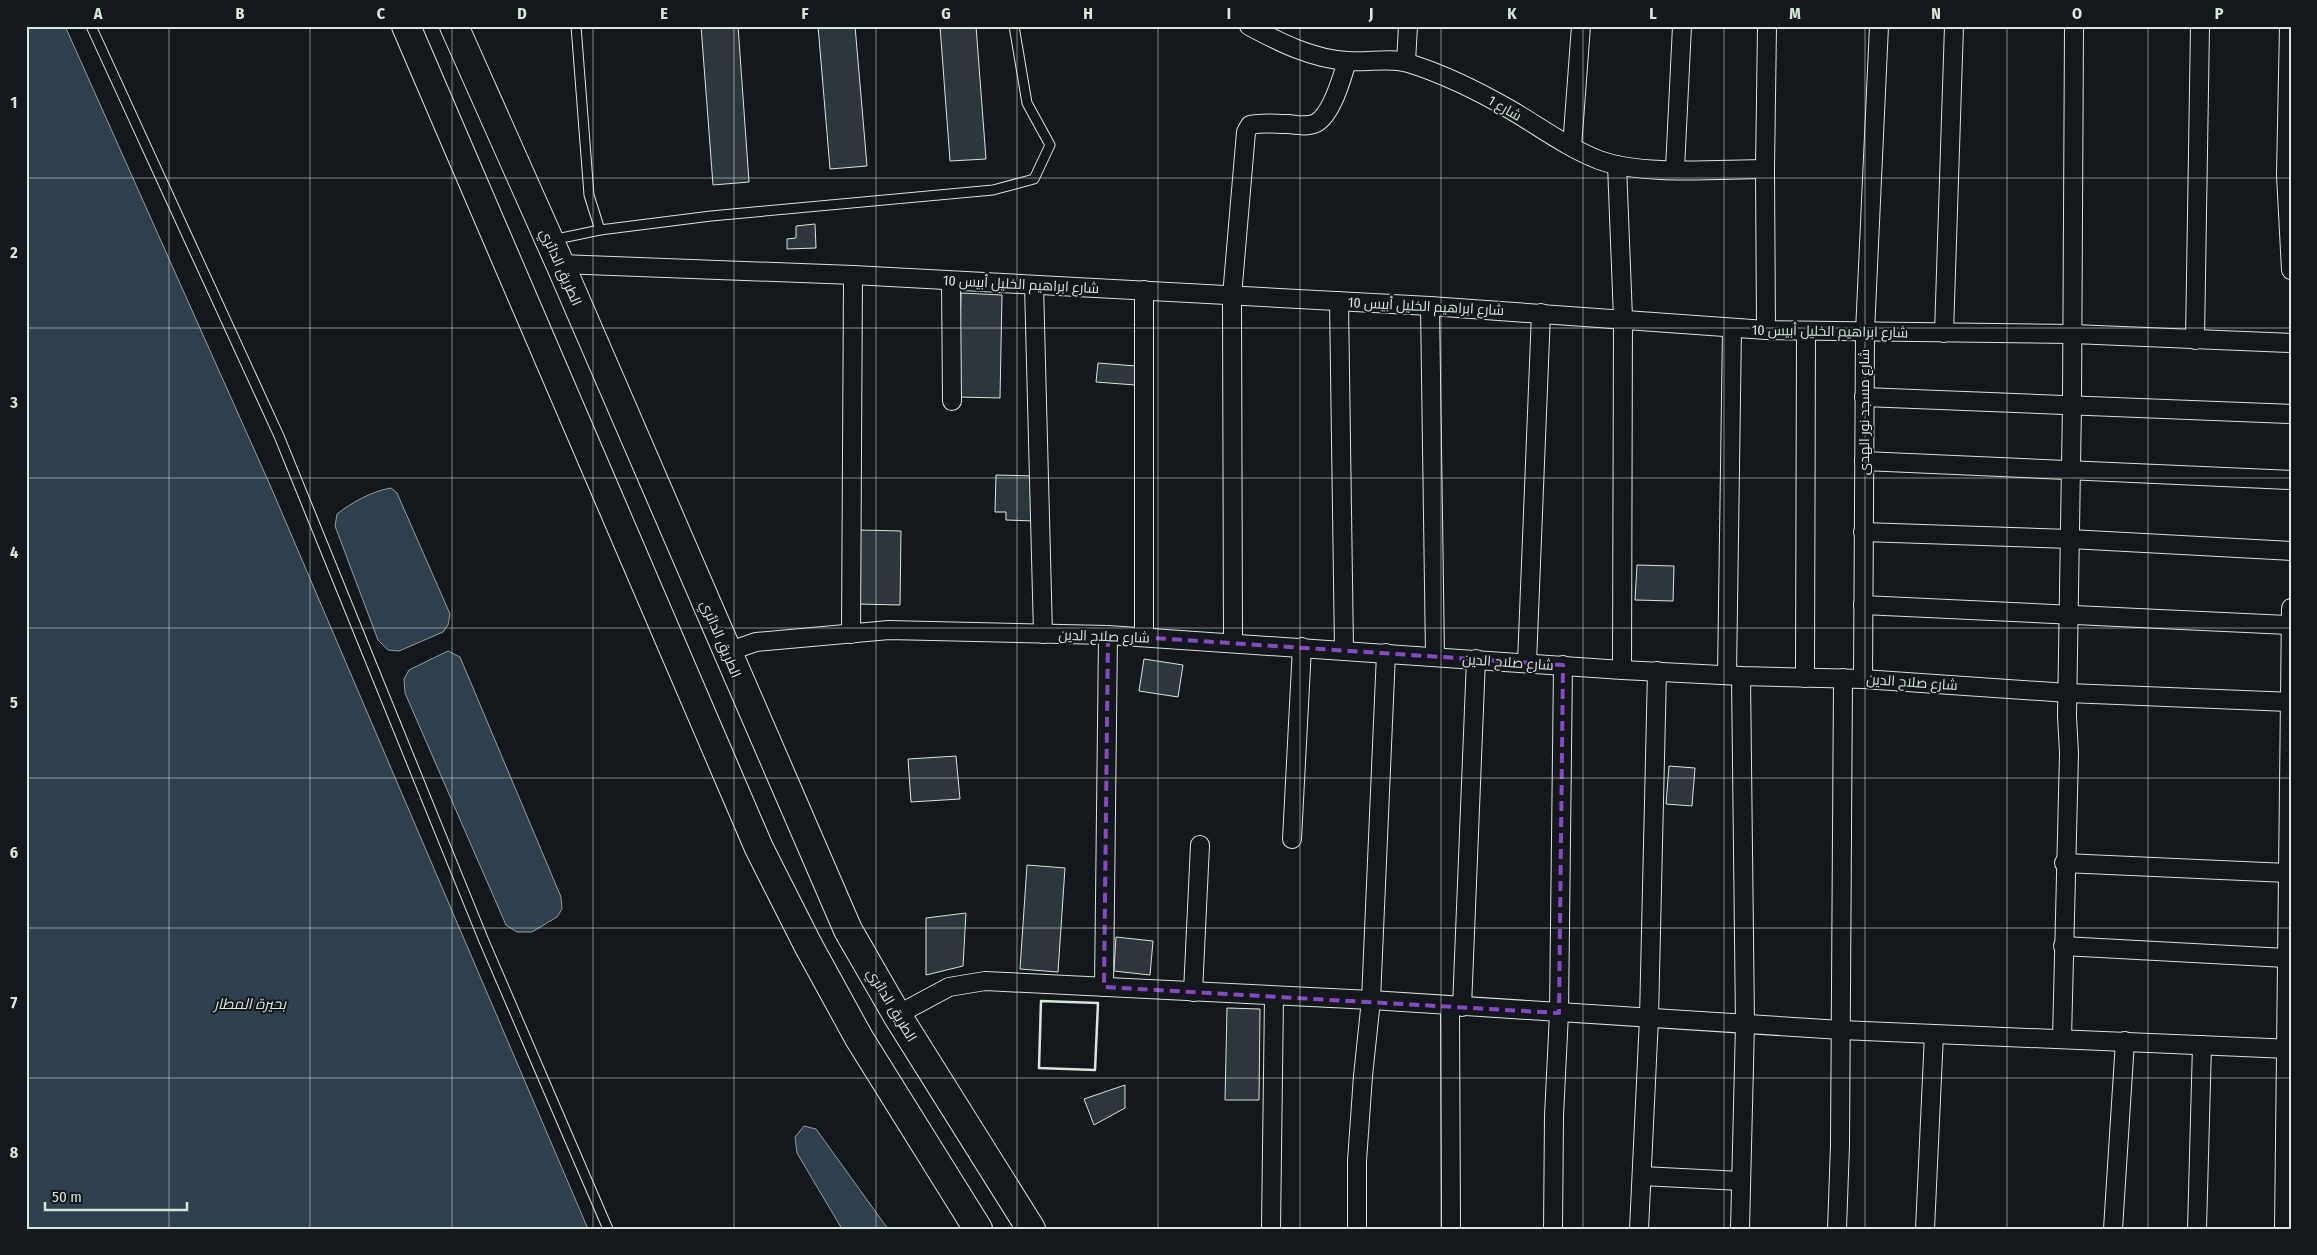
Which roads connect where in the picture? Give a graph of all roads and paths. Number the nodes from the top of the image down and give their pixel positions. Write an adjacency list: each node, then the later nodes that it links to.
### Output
1 (90, 26): 102 (lane)
2 (406, 26): 103 (main road)
3 (454, 26): 25 (main road, الطريق الدائري)
4 (576, 26): 24 (lane)
5 (1014, 26): 24 (lane)
6 (1249, 26): 16 (street, شارع 1)
7 (1408, 26): 17 (street)
8 (1580, 26): 19 (street)
9 (1682, 26): 21 (street)
10 (1767, 26): 22 (street)
11 (1879, 26): 39 (street, شارع مسجد نور الهدى)
12 (1954, 26): 40 (street)
13 (2074, 26): 41 (street)
14 (2200, 26): 42 (street)
15 (2289, 26): 18 (street)
16 (1347, 61): 17 (street, شارع 1); 31 (street)
17 (1406, 62): 19 (street, شارع 1)
18 (2289, 75): 23 (street)
19 (1572, 147): 20 (street, شارع 1)
20 (1616, 165): 21 (street, شارع 1); 35 (street)
21 (1675, 169): 22 (street, شارع 1)
22 (1764, 169): 37 (street)
23 (2288, 176): 26 (street)
24 (600, 230): 25 (lane)
25 (555, 253): 27 (street, شارع ابراهيم الخليل أبيس 10); 65 (main road, الطريق الدائري)
26 (2291, 270)
27 (853, 275): 28 (street, شارع ابراهيم الخليل أبيس 10); 58 (street)
28 (951, 281): 29 (street, شارع ابراهيم الخليل أبيس 10); 45 (street)
29 (1034, 285): 30 (street, شارع ابراهيم الخليل أبيس 10); 59 (street)
30 (1144, 290): 31 (street, شارع ابراهيم الخليل أبيس 10); 61 (street)
31 (1232, 296): 32 (street, شارع ابراهيم الخليل أبيس 10); 62 (street)
32 (1339, 301): 33 (street, شارع ابراهيم الخليل أبيس 10); 64 (street)
33 (1430, 306): 34 (street, شارع ابراهيم الخليل أبيس 10); 67 (street)
34 (1541, 313): 35 (street, شارع ابراهيم الخليل أبيس 10); 69 (street)
35 (1623, 318): 36 (street, شارع ابراهيم الخليل أبيس 10); 71 (street)
36 (1732, 328): 37 (street, شارع ابراهيم الخليل أبيس 10); 73 (street)
37 (1766, 330): 38 (street, شارع ابراهيم الخليل أبيس 10)
38 (1806, 331): 39 (street, شارع ابراهيم الخليل أبيس 10); 74 (street)
39 (1865, 332): 40 (street, شارع ابراهيم الخليل أبيس 10); 44 (street, شارع مسجد نور الهدى)
40 (1944, 333): 41 (street, شارع ابراهيم الخليل أبيس 10)
41 (2072, 334): 42 (street, شارع ابراهيم الخليل أبيس 10); 46 (street)
42 (2194, 340): 43 (street, شارع ابراهيم الخليل أبيس 10)
43 (2291, 343)
44 (1864, 396): 46 (street); 48 (street, شارع مسجد نور الهدى)
45 (952, 400)
46 (2072, 404): 47 (street); 49 (street)
47 (2291, 414)
48 (1864, 461): 49 (street); 51 (street, شارع مسجد نور الهدى)
49 (2071, 470): 50 (street); 52 (street)
50 (2291, 480)
51 (1863, 532): 52 (street); 54 (street, شارع مسجد نور الهدى)
52 (2070, 539): 53 (street); 56 (street)
53 (2291, 551)
54 (1863, 605): 56 (street); 76 (street, شارع مسجد نور الهدى)
55 (2291, 608): 57 (street)
56 (2069, 613): 57 (street); 77 (street)
57 (2290, 625): 78 (street)
58 (851, 634): 59 (street, شارع صلاح الدين); 65 (street, شارع صلاح الدين)
59 (1042, 634): 60 (street, شارع صلاح الدين)
60 (1108, 635): 61 (street, شارع صلاح الدين); 85 (street)
61 (1144, 637): 62 (street, شارع صلاح الدين)
62 (1233, 643): 63 (street, شارع صلاح الدين)
63 (1302, 647): 64 (street, شارع صلاح الدين); 79 (street)
64 (1344, 650): 66 (street, شارع صلاح الدين)
65 (727, 652): 91 (main road, الطريق الدائري)
66 (1386, 653): 67 (street, شارع صلاح الدين); 88 (street)
67 (1435, 656): 68 (street, شارع صلاح الدين)
68 (1476, 660): 69 (street, شارع صلاح الدين); 89 (street)
69 (1527, 663): 70 (street, شارع صلاح الدين)
70 (1563, 666): 71 (street, شارع صلاح الدين); 90 (street)
71 (1622, 670): 72 (street, شارع صلاح الدين)
72 (1657, 671): 73 (street, شارع صلاح الدين); 92 (street)
73 (1734, 676): 74 (street, شارع صلاح الدين); 93 (street)
74 (1805, 678): 75 (street, شارع صلاح الدين)
75 (1843, 678): 76 (street, شارع صلاح الدين); 94 (street)
76 (1863, 679): 77 (street, شارع صلاح الدين)
77 (2068, 693): 78 (street, شارع صلاح الدين); 81 (street)
78 (2290, 702): 82 (street)
79 (1292, 839)
80 (1200, 845): 86 (street)
81 (2064, 863): 82 (street); 83 (street)
82 (2288, 872): 84 (street)
83 (2064, 946): 84 (street); 96 (street)
84 (2286, 958): 99 (street)
85 (1104, 987): 86 (street); 91 (street)
86 (1193, 992): 87 (street)
87 (1274, 996): 88 (street); 105 (street)
88 (1371, 1000): 89 (street); 106 (street)
89 (1456, 1006): 90 (street); 107 (street)
90 (1559, 1013): 92 (street); 108 (street)
91 (897, 1015): 104 (main road, الطريق الدائري)
92 (1649, 1018): 93 (street); 100 (street)
93 (1746, 1024): 94 (street); 101 (street)
94 (1841, 1030): 95 (street); 111 (street)
95 (1934, 1034): 96 (street); 112 (street)
96 (2062, 1039): 97 (street)
97 (2125, 1041): 98 (street); 113 (street)
98 (2202, 1045): 99 (street); 114 (street)
99 (2288, 1049): 115 (street)
100 (1642, 1176): 101 (street); 109 (street)
101 (1741, 1181): 110 (street)
102 (608, 1229)
103 (978, 1229)
104 (1031, 1229)
105 (1271, 1229)
106 (1357, 1229)
107 (1450, 1229)
108 (1553, 1229)
109 (1639, 1229)
110 (1740, 1229)
111 (1837, 1229)
112 (1925, 1229)
113 (2113, 1229)
114 (2197, 1229)
115 (2284, 1229)

